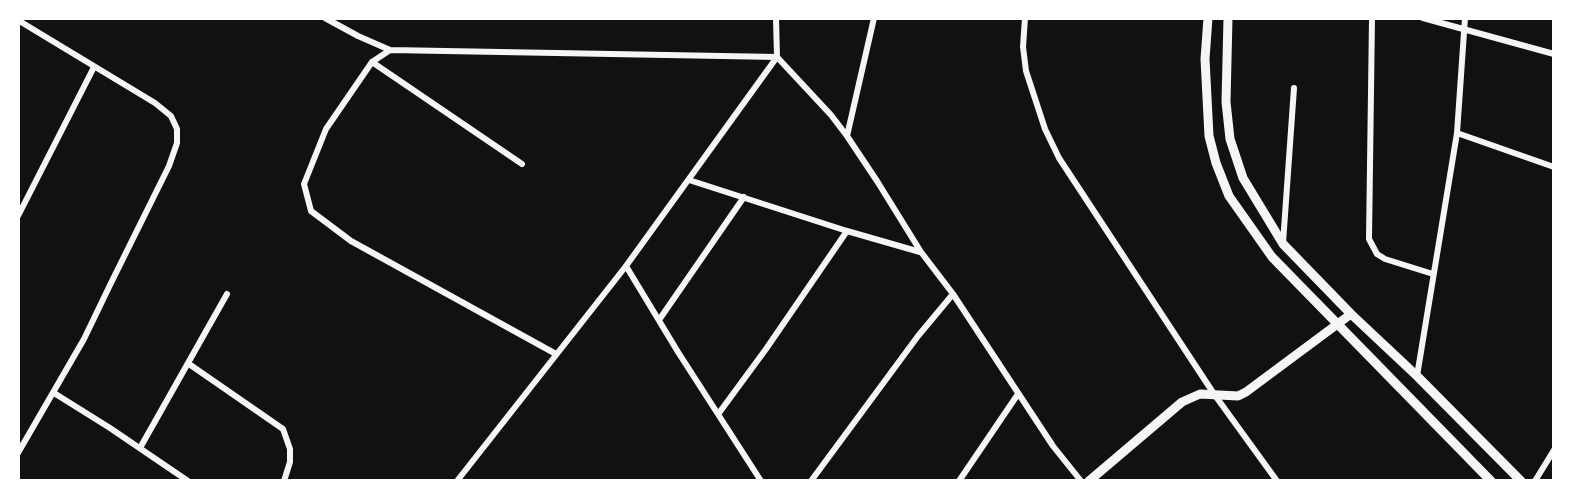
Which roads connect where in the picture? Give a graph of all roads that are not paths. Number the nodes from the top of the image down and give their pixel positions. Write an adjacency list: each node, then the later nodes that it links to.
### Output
1 (325, 18): 12 (street)
2 (776, 18): 14 (street)
3 (874, 18): 19 (street)
4 (1025, 18): 40 (street)
5 (1208, 18): 34 (street)
6 (1228, 18): 26 (street)
7 (1372, 18): 29 (street)
8 (1423, 18): 11 (street)
9 (1465, 18): 11 (street)
10 (21, 22): 16 (street)
11 (1464, 28): 13 (street); 18 (street)
12 (390, 50): 14 (street); 15 (street)
13 (1554, 54)
14 (777, 57): 19 (street); 22 (street)
15 (372, 62): 20 (street); 35 (street)
16 (94, 67): 24 (street); 38 (street)
17 (1294, 88): 26 (street)
18 (1457, 134): 21 (street); 29 (street)
19 (847, 136): 27 (street)
20 (522, 164)
21 (1554, 167)
22 (689, 180): 23 (street); 28 (street)
23 (744, 197): 25 (street); 33 (street)
24 (18, 216)
25 (847, 231): 27 (street); 41 (street)
26 (1283, 243): 32 (street)
27 (921, 252): 31 (street)
28 (626, 266): 33 (street); 35 (street)
29 (1433, 274): 37 (street)
30 (227, 294): 36 (street)
31 (953, 294): 39 (street); 49 (street)
32 (1351, 314): 34 (street); 37 (street)
33 (659, 320): 41 (street)
34 (1338, 325): 40 (street); 54 (street)
35 (556, 354): 47 (street)
36 (189, 364): 42 (street); 46 (street)
37 (1417, 376): 55 (street)
38 (54, 393): 42 (street); 44 (street)
39 (1018, 394): 50 (street); 51 (street)
40 (1214, 394): 52 (street); 53 (street)
41 (718, 413): 48 (street)
42 (140, 448): 45 (street)
43 (1554, 450): 56 (street)
44 (18, 453)
45 (188, 481)
46 (284, 481)
47 (457, 481)
48 (761, 481)
49 (811, 481)
50 (959, 481)
51 (1081, 481)
52 (1089, 481)
53 (1277, 481)
54 (1491, 481)
55 (1521, 481)
56 (1535, 481)

